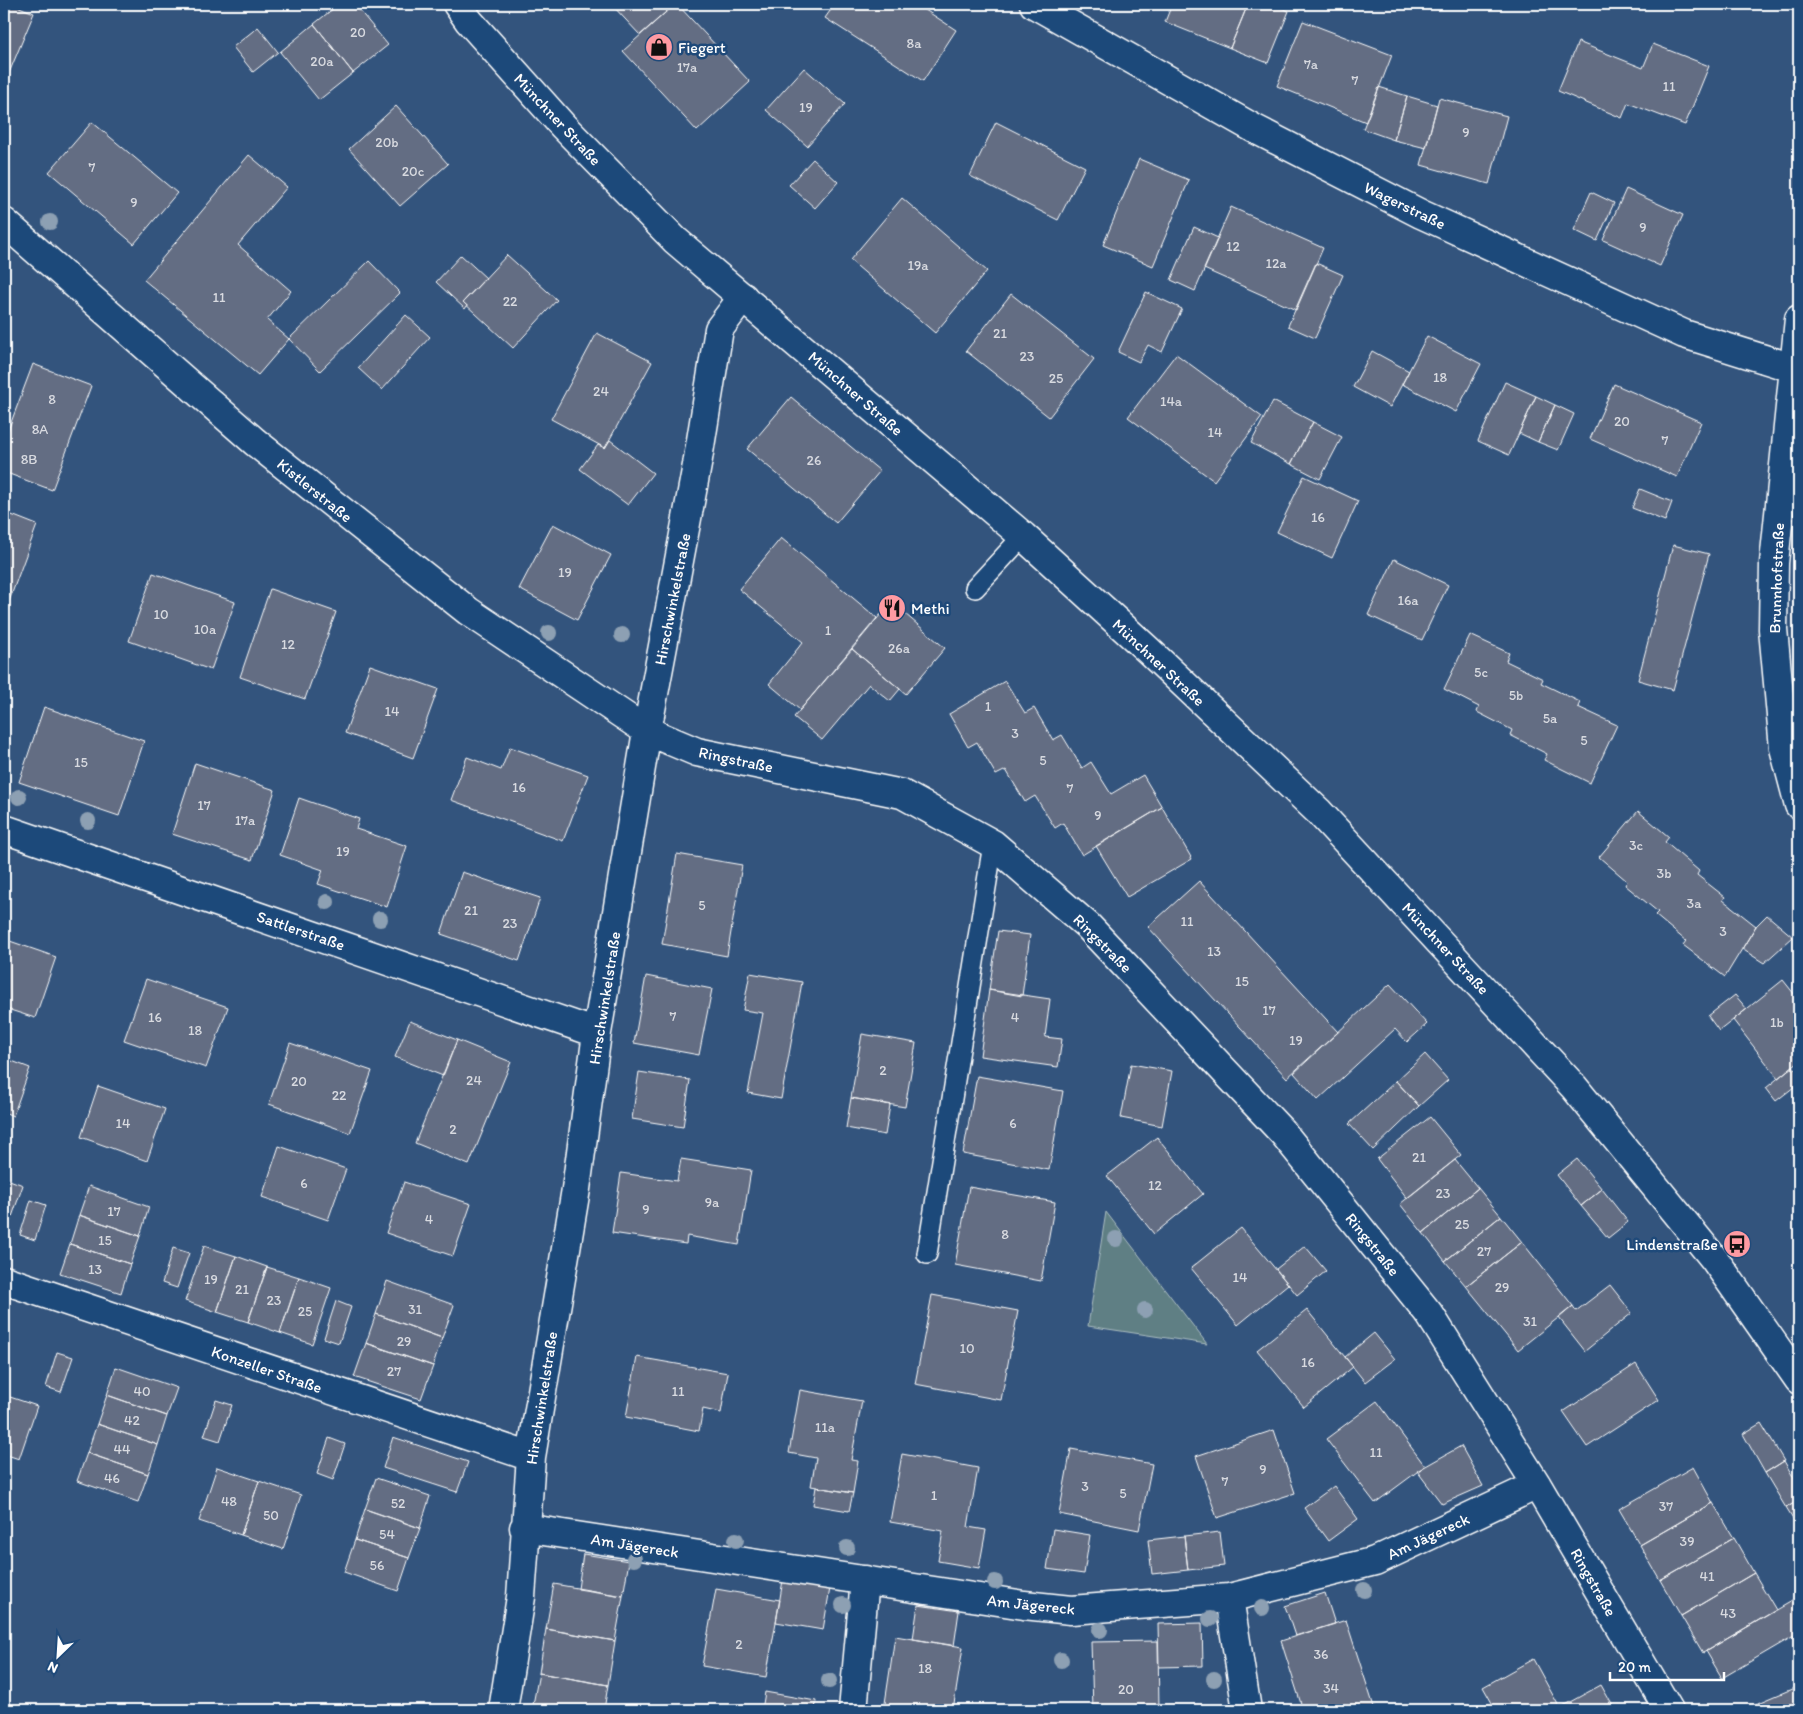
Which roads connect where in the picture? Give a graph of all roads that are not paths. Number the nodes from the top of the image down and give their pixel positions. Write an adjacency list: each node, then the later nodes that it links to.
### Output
1 (457, 4): 4 (street, Münchner Straße)
2 (1034, 4): 6 (street, Wagerstraße)
3 (4, 222): 9 (street, Kistlerstraße)
4 (743, 297): 7 (street, Münchner Straße); 9 (street, Hirschwinkelstraße)
5 (1799, 319): 6 (street, Brunnhofstraße)
6 (1793, 368): 10 (street, Brunnhofstraße)
7 (1023, 536): 8 (lane); 16 (street, Münchner Straße)
8 (975, 588)
9 (647, 731): 12 (street, Ringstraße); 13 (street, Hirschwinkelstraße)
10 (1799, 805)
11 (4, 829): 13 (street, Sattlerstraße)
12 (992, 844): 14 (lane); 18 (street, Ringstraße)
13 (597, 1033): 17 (street, Hirschwinkelstraße)
14 (927, 1254)
15 (4, 1280): 17 (street, Konzeller Straße)
16 (1799, 1380)
17 (530, 1456): 19 (street, Hirschwinkelstraße)
18 (1536, 1485): 21 (street, Am Jägereck); 25 (street, Ringstraße)
19 (524, 1528): 20 (street, Am Jägereck); 22 (street, Hirschwinkelstraße)
20 (865, 1580): 21 (street, Am Jägereck); 23 (street)
21 (1229, 1598): 24 (street)
22 (503, 1710)
23 (852, 1710)
24 (1247, 1710)
25 (1668, 1710)

